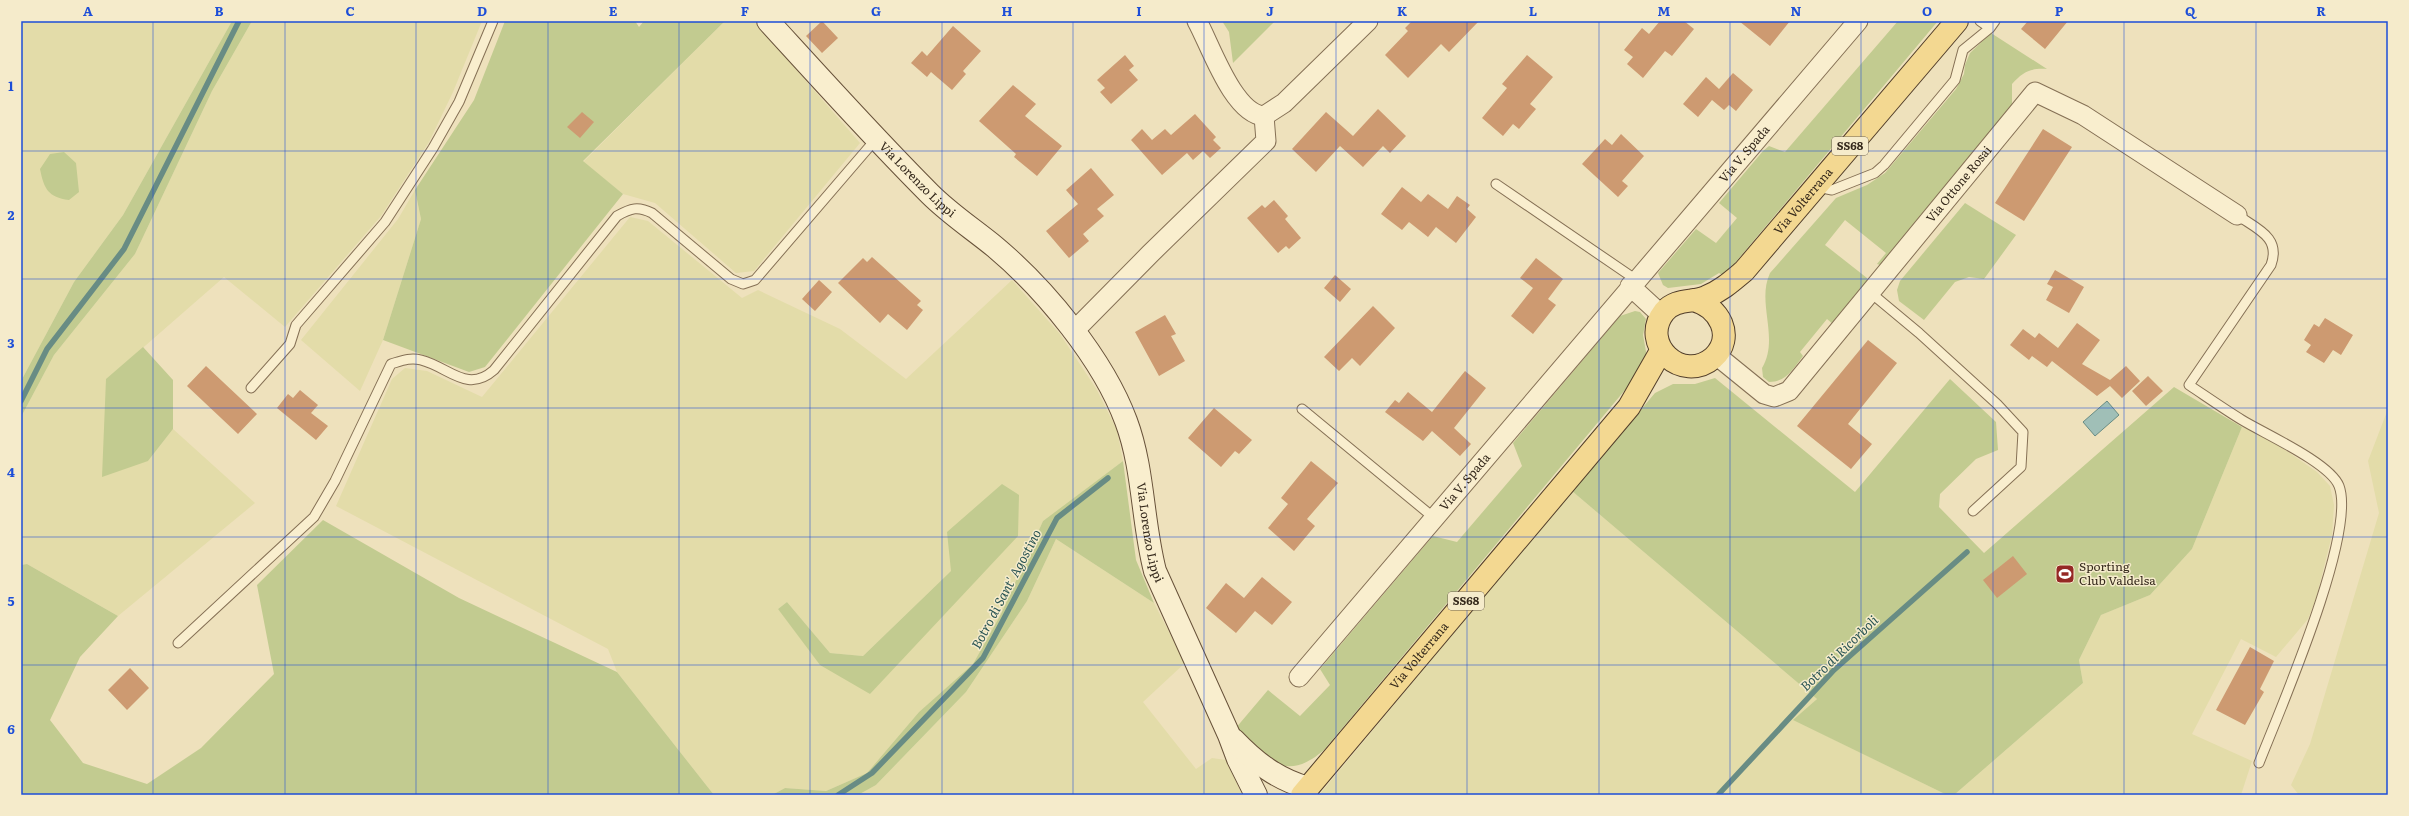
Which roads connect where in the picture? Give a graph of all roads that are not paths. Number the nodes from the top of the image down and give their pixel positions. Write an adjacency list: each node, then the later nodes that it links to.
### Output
1 (493, 21): 24 (lane)
2 (768, 21): 10 (street, Via Lorenzo Lippi)
3 (1197, 21): 9 (street)
4 (1368, 21): 9 (street)
5 (1858, 21): 15 (street, Via V. Spada)
6 (1957, 21): 12 (main road, Via Volterrana / SS68)
7 (1980, 21): 8 (lane)
8 (1992, 24): 12 (lane)
9 (1264, 116): 20 (street)
10 (876, 139): 20 (street, Via Lorenzo Lippi); 29 (lane)
11 (1496, 184): 15 (lane)
12 (1816, 187): 14 (main road, Via Volterrana / SS68)
13 (2237, 215): 16 (street, Via Ottone Rosai); 32 (lane)
14 (1744, 271): 17 (main road, Via Volterrana / SS68); 19 (main road, Via Volterrana / SS68)
15 (1633, 283): 18 (street); 28 (street, Via V. Spada)
16 (1870, 293): 22 (street, Via Ottone Rosai); 27 (lane)
17 (1693, 300): 18 (main road, Via Volterrana / SS68); 19 (main road)
18 (1665, 312): 21 (main road)
19 (1719, 317): 22 (main road)
20 (1074, 331): 31 (street, Via Lorenzo Lippi)
21 (1661, 351): 23 (main road); 25 (main road, Via Volterrana / SS68)
22 (1716, 355): 23 (main road, Via Volterrana / SS68)
23 (1684, 367): 25 (main road, Via Volterrana / SS68)
24 (250, 388)
25 (1629, 407): 33 (main road, Via Volterrana / SS68)
26 (1302, 409): 28 (lane)
27 (1973, 511)
28 (1433, 517): 30 (street, Via V. Spada)
29 (178, 643)
30 (1299, 677)
31 (1229, 735): 33 (street, Via Lorenzo Lippi); 34 (street, Via Lorenzo Lippi)
32 (2259, 763)
33 (1305, 792)
34 (1256, 795)

